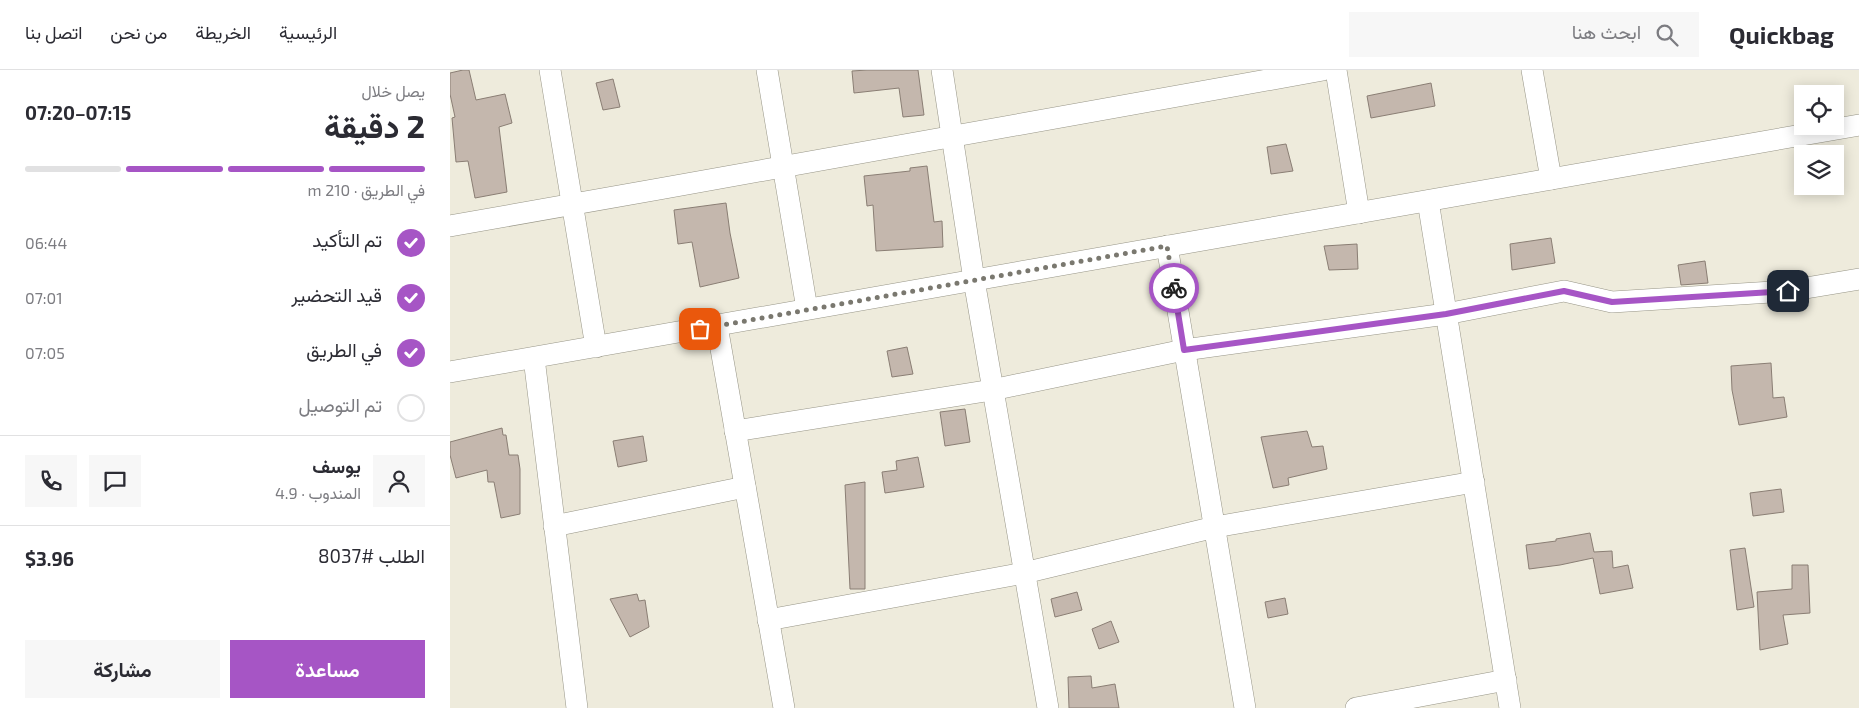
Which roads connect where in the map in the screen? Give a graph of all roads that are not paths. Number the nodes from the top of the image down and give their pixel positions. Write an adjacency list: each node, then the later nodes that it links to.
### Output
1 (550, 70): 12 (street)
2 (767, 70): 9 (street)
3 (942, 70): 8 (street)
4 (1322, 70): 8 (street)
5 (1336, 70): 13 (street)
6 (1532, 70): 10 (street)
7 (1859, 125): 10 (street)
8 (952, 135): 9 (street); 17 (street)
9 (783, 168): 12 (street); 18 (street)
10 (1552, 179): 11 (street)
11 (1428, 200): 13 (street); 19 (street)
12 (572, 204): 14 (street); 21 (street)
13 (1358, 213): 15 (street)
14 (450, 226)
15 (1167, 246): 17 (street); 22 (street)
16 (1859, 279): 19 (street)
17 (974, 280): 18 (street); 25 (street)
18 (808, 309): 20 (street)
19 (1446, 314): 22 (street); 27 (street)
20 (717, 326): 21 (street); 26 (street)
21 (596, 346): 23 (street)
22 (1184, 350): 25 (street); 30 (street)
23 (534, 358): 24 (street); 29 (street)
24 (450, 372)
25 (992, 390): 26 (street); 31 (street)
26 (735, 431): 28 (street)
27 (1474, 482): 30 (street); 33 (street)
28 (745, 487): 29 (street); 32 (street)
29 (554, 526): 34 (street)
30 (1214, 527): 31 (street); 37 (street)
31 (1024, 573): 32 (street); 36 (street)
32 (768, 620): 35 (street)
33 (1506, 680): 38 (street); 39 (street)
34 (576, 708)
35 (784, 708)
36 (1048, 708)
37 (1246, 708)
38 (1356, 708)
39 (1510, 708)

